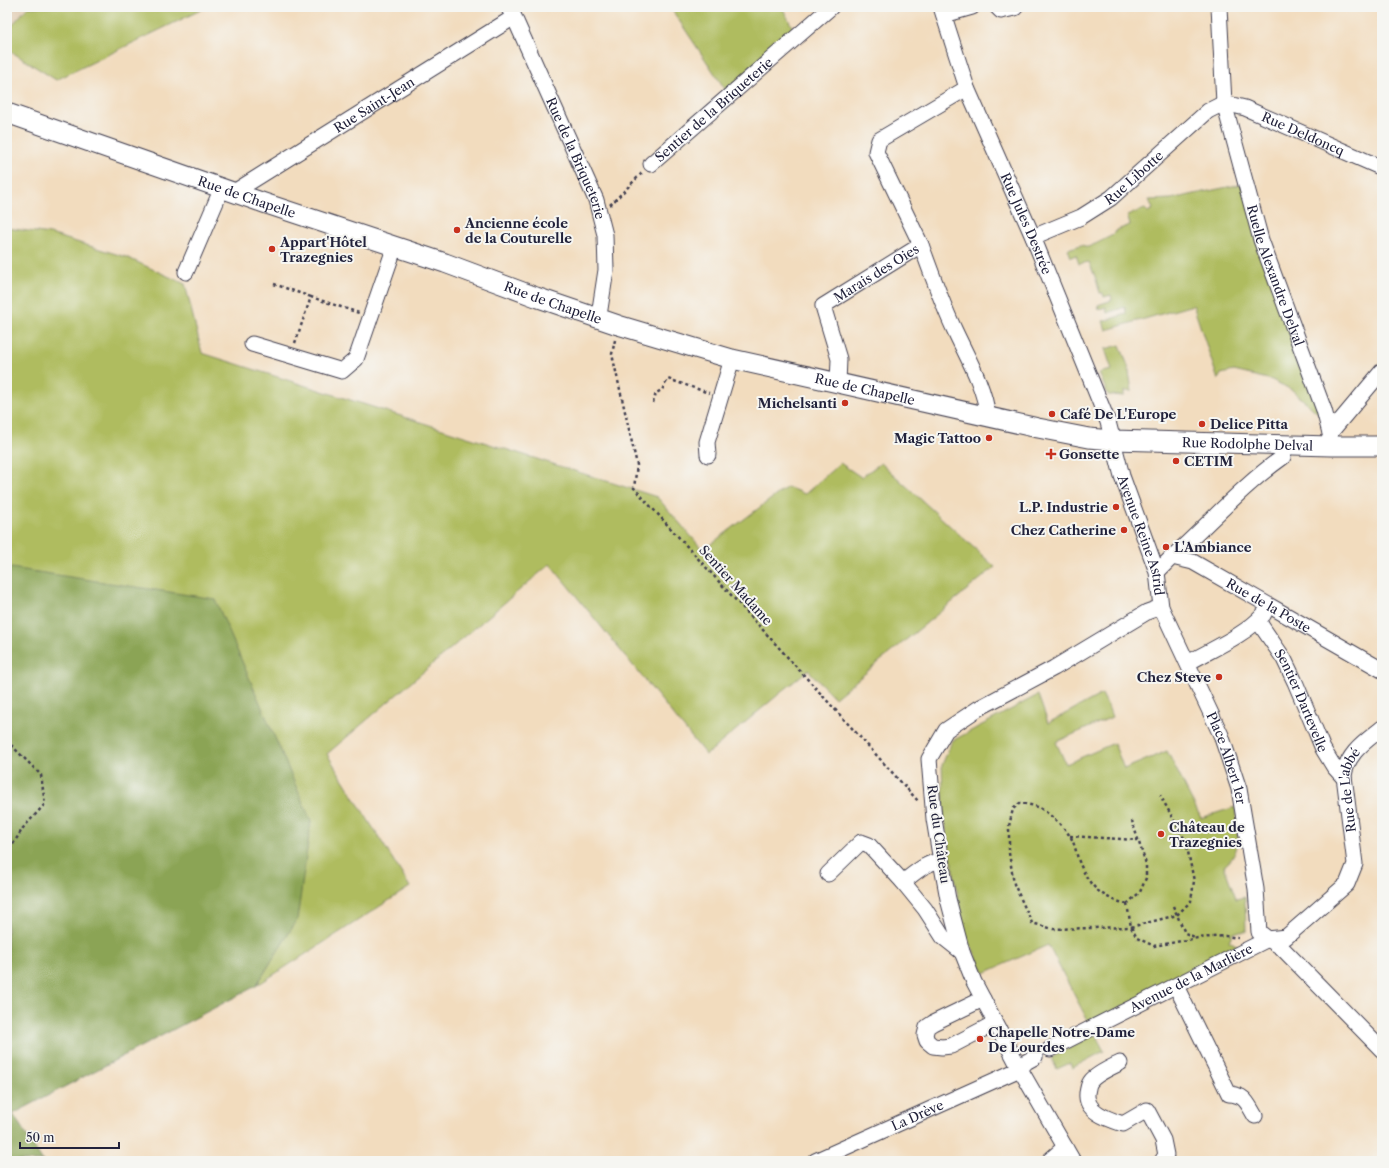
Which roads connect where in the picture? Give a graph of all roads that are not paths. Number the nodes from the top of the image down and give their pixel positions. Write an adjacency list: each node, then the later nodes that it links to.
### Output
1 (831, 7): 11 (street, Sentier de la Briqueterie)
2 (972, 7): 6 (street)
3 (997, 7): 5 (street)
4 (1219, 7): 9 (street, Ruelle Alexandre Delval)
5 (1015, 8)
6 (942, 11): 8 (street, Rue Jules Destrée)
7 (511, 12): 13 (street, Rue Saint-Jean); 18 (street, Rue de la Briqueterie)
8 (967, 88): 14 (street, Rue Jules Destrée); 15 (street)
9 (1224, 103): 12 (street, Rue Deldoncq); 14 (street, Rue Libotte); 24 (street, Ruelle Alexandre Delval)
10 (7, 113): 13 (main road, Rue de Chapelle)
11 (651, 164)
12 (1382, 168)
13 (228, 190): 16 (main road, Rue de Chapelle); 17 (street)
14 (1033, 236): 25 (street, Rue Jules Destrée)
15 (921, 245): 22 (street, Marais des Oies); 23 (street, Marais des Oies)
16 (395, 246): 18 (main road, Rue de Chapelle); 19 (street)
17 (186, 272)
18 (596, 318): 20 (main road, Rue de Chapelle)
19 (252, 344)
20 (732, 359): 22 (main road, Rue de Chapelle); 28 (street)
21 (1382, 371): 24 (street)
22 (838, 383): 23 (main road, Rue de Chapelle)
23 (988, 417): 25 (main road, Rue de Chapelle)
24 (1330, 439): 26 (main road, Rue Rodolphe Delval); 27 (main road, Rue Rodolphe Delval)
25 (1114, 440): 26 (main road, Rue Rodolphe Delval); 30 (street, Avenue Reine Astrid)
26 (1285, 445): 29 (street)
27 (1382, 446)
28 (708, 455)
29 (1172, 557): 30 (street); 31 (street, Rue de la Poste)
30 (1157, 572): 32 (street, Avenue Reine Astrid)
31 (1271, 606): 33 (street); 35 (street, Rue de la Poste)
32 (1161, 607): 34 (street, Place Albert 1er); 38 (street, Rue du Château)
33 (1258, 621): 34 (street); 37 (street, Sentier Dartevelle)
34 (1188, 662): 41 (street, Place Albert 1er)
35 (1382, 670)
36 (1382, 728): 37 (street, Rue de L'abbé)
37 (1344, 778): 41 (street, Rue de L'abbé)
38 (941, 860): 40 (street); 42 (street, Rue du Château)
39 (828, 874): 40 (street)
40 (903, 882): 42 (street)
41 (1268, 939): 43 (street, Avenue de la Marlière); 47 (street)
42 (962, 952): 44 (street, Rue du Château)
43 (1176, 986): 46 (street, Avenue de la Marlière); 51 (street)
44 (982, 999): 45 (street, Rue du Château); 45 (street)
45 (995, 1023): 50 (street, Rue du Château)
46 (1050, 1050)
47 (1382, 1050)
48 (1034, 1057): 50 (street)
49 (1120, 1063): 56 (street)
50 (1020, 1069): 52 (street, Rue du Château); 53 (street, La Drève)
51 (1255, 1116)
52 (1065, 1147): 54 (street); 55 (street, Rue du Château)
53 (814, 1161)
54 (1049, 1161)
55 (1073, 1161)
56 (1162, 1161)

